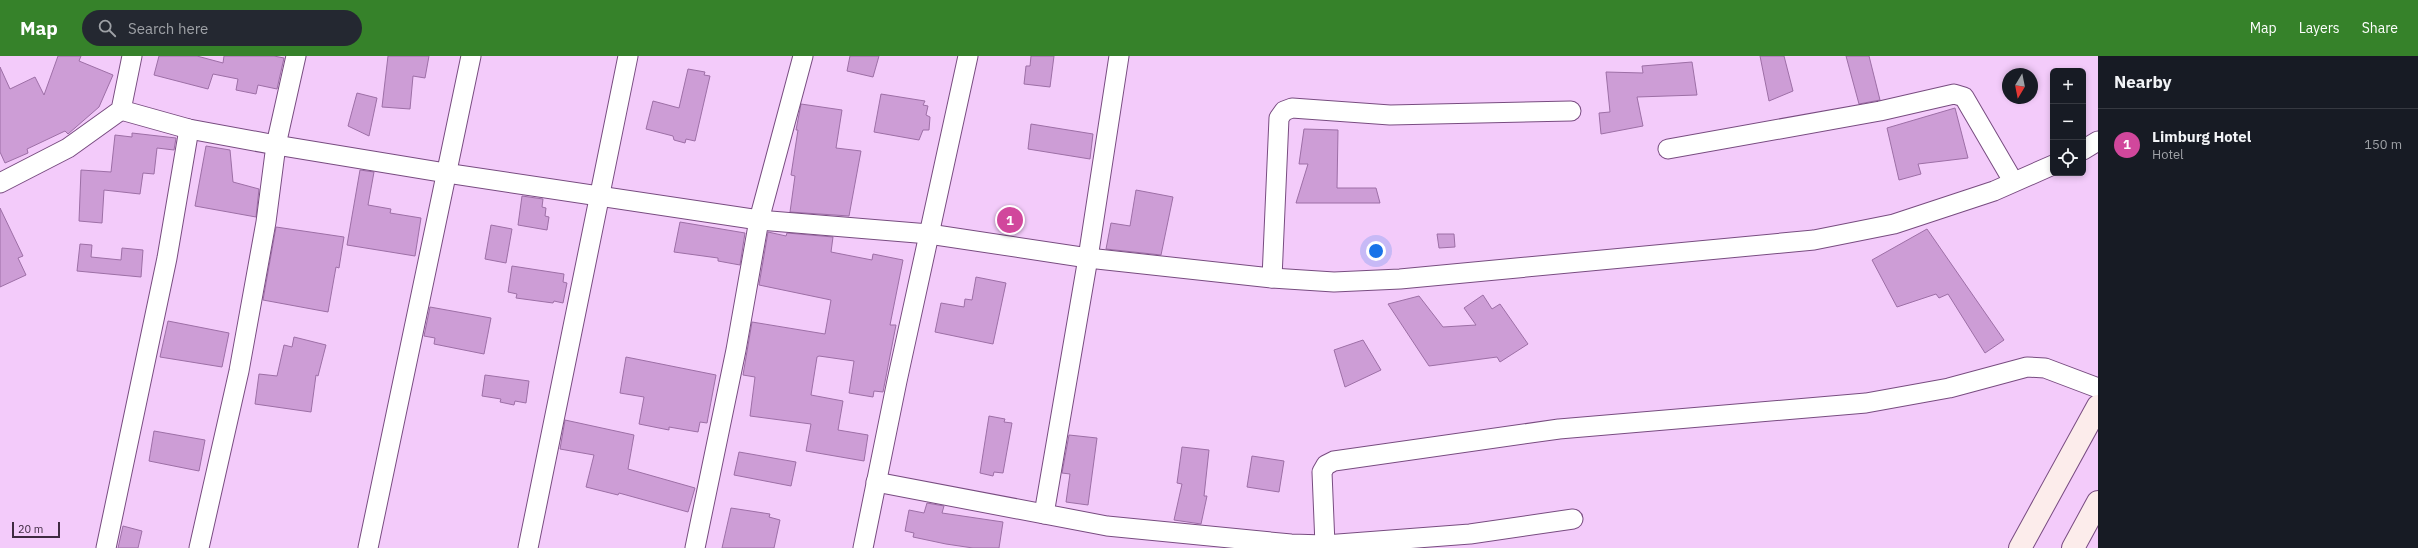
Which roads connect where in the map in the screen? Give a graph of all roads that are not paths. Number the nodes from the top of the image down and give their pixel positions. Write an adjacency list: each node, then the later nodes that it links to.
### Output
1 (132, 56): 8 (street)
2 (296, 56): 12 (street)
3 (471, 56): 16 (street)
4 (628, 56): 19 (street)
5 (802, 56): 20 (street)
6 (968, 56): 21 (street)
7 (1119, 56): 22 (street)
8 (121, 110): 10 (street); 18 (street)
9 (1571, 111): 23 (street)
10 (189, 129): 12 (street); 31 (street)
11 (2098, 141): 13 (street)
12 (276, 145): 16 (street); 32 (street)
13 (2086, 148)
14 (1668, 149): 17 (street)
15 (2050, 166): 17 (street)
16 (446, 173): 19 (street); 33 (street)
17 (2013, 181): 23 (street)
18 (0, 183)
19 (600, 197): 20 (street); 34 (street)
20 (759, 220): 21 (street); 35 (street)
21 (929, 234): 22 (street); 26 (street)
22 (1088, 258): 23 (street); 28 (street)
23 (1272, 278)
24 (2098, 388): 30 (street)
25 (2098, 406): 37 (main road)
26 (876, 482): 28 (street); 36 (street)
27 (2098, 502): 38 (main road)
28 (1044, 514): 30 (street)
29 (1573, 519): 30 (street)
30 (1325, 545)
31 (106, 548)
32 (199, 548)
33 (368, 548)
34 (528, 548)
35 (695, 548)
36 (863, 548)
37 (2020, 548)
38 (2073, 548)

